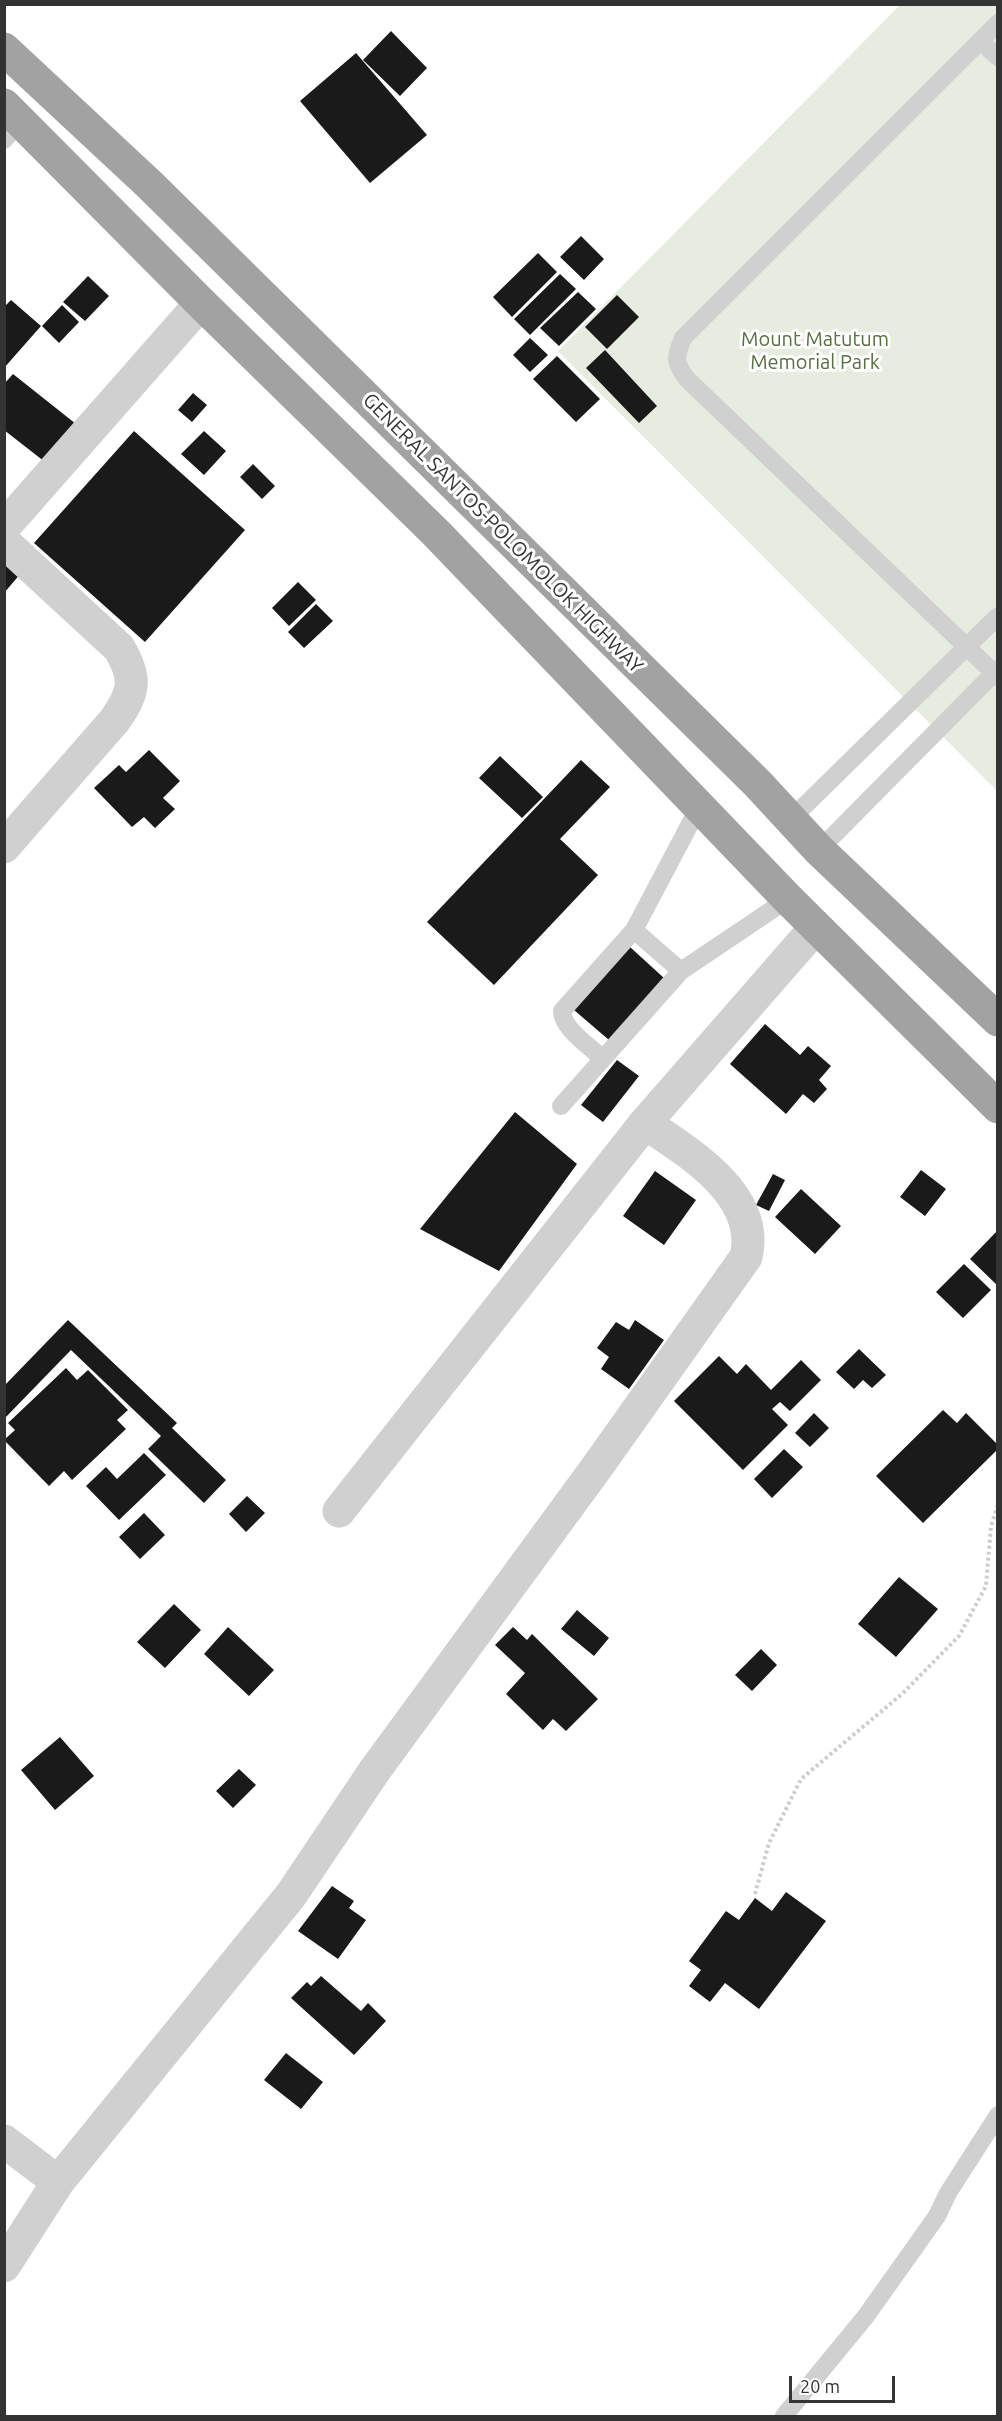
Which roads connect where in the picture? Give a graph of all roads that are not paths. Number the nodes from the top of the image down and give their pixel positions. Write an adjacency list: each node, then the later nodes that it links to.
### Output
1 (998, 23): 2 (lane)
2 (980, 41): 4 (lane); 10 (lane)
3 (4, 49): 13 (highway, GENERAL SANTOS-POLOMOLOK HIGHWAY)
4 (998, 57)
5 (10, 122): 6 (highway)
6 (201, 303): 7 (street); 12 (highway)
7 (4, 527)
8 (4, 542): 14 (street)
9 (998, 616): 10 (lane)
10 (967, 646): 11 (lane); 13 (lane)
11 (996, 673): 15 (lane)
12 (699, 807): 16 (highway); 18 (lane)
13 (791, 819): 15 (highway, GENERAL SANTOS-POLOMOLOK HIGHWAY)
14 (11, 826)
15 (819, 850): 20 (highway, GENERAL SANTOS-POLOMOLOK HIGHWAY)
16 (788, 899): 17 (highway); 19 (lane)
17 (816, 927): 23 (highway); 24 (street)
18 (634, 930): 19 (lane); 21 (lane)
19 (681, 971): 21 (lane)
20 (998, 1020)
21 (603, 1059): 22 (lane)
22 (561, 1106)
23 (998, 1107)
24 (645, 1123): 25 (street); 28 (street)
25 (339, 1511)
26 (998, 2115): 30 (lane)
27 (4, 2141): 28 (street)
28 (58, 2182): 29 (street)
29 (4, 2266)
30 (784, 2416)

